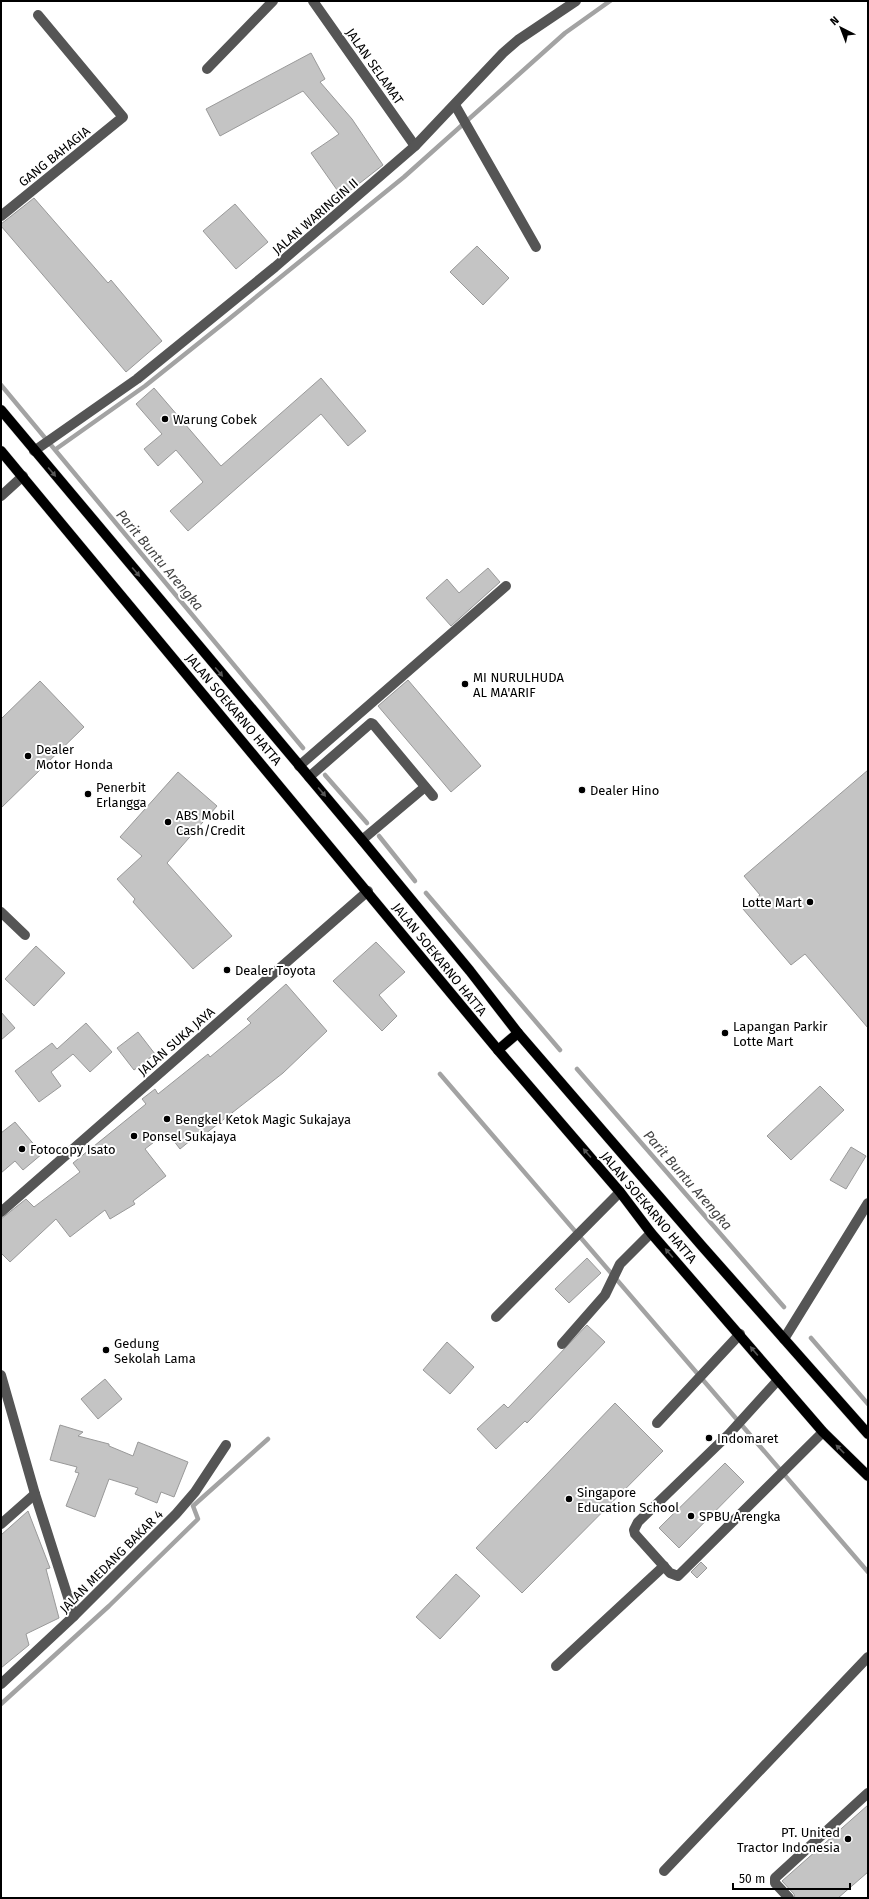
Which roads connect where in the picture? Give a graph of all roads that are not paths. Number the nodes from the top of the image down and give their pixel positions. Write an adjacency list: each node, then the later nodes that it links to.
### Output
1 (273, 1): 5 (street)
2 (313, 1): 7 (street, JALAN SELAMAT)
3 (576, 1): 6 (street, JALAN WARINGIN II)
4 (38, 15): 8 (street, GANG BAHAGIA)
5 (207, 69)
6 (455, 105): 7 (street, JALAN WARINGIN II); 9 (street)
7 (415, 146): 11 (street, JALAN WARINGIN II)
8 (1, 216)
9 (536, 247)
10 (1, 410): 11 (main road, JALAN SOEKARNO HATTA)
11 (37, 449): 16 (main road, JALAN SOEKARNO HATTA, one-way to 16)
12 (1, 450): 13 (main road, JALAN SOEKARNO HATTA)
13 (23, 476): 14 (street); 21 (main road, JALAN SOEKARNO HATTA)
14 (1, 496)
15 (506, 586): 16 (street)
16 (299, 766): 17 (main road, JALAN SOEKARNO HATTA)
17 (309, 777): 18 (street); 20 (main road, JALAN SOEKARNO HATTA, one-way to 20)
18 (425, 787): 19 (street); 20 (street)
19 (433, 796)
20 (362, 840): 24 (main road, JALAN SOEKARNO HATTA)
21 (368, 891): 25 (main road, JALAN SOEKARNO HATTA); 28 (street, JALAN SUKA JAYA)
22 (1, 912): 23 (street)
23 (25, 935)
24 (518, 1033): 25 (main road); 32 (main road, JALAN SOEKARNO HATTA)
25 (498, 1050): 26 (main road, JALAN SOEKARNO HATTA, one-way to 25)
26 (620, 1192): 29 (main road, JALAN SOEKARNO HATTA); 30 (street)
27 (868, 1203): 32 (street)
28 (1, 1212)
29 (652, 1233): 31 (main road, JALAN SOEKARNO HATTA, one-way to 29); 33 (street)
30 (496, 1317)
31 (740, 1334): 35 (main road, JALAN SOEKARNO HATTA, one-way to 31); 36 (street)
32 (784, 1339): 38 (main road, JALAN SOEKARNO HATTA)
33 (562, 1344)
34 (1, 1377): 41 (street)
35 (778, 1380): 37 (main road, JALAN SOEKARNO HATTA); 43 (street)
36 (657, 1423)
37 (823, 1432): 40 (main road, JALAN SOEKARNO HATTA, one-way to 37); 43 (street)
38 (868, 1434)
39 (226, 1445): 44 (street, JALAN MEDANG BAKAR 4)
40 (868, 1476)
41 (35, 1494): 42 (street); 44 (street)
42 (1, 1524)
43 (664, 1566): 46 (street)
44 (74, 1616): 47 (street, JALAN MEDANG BAKAR 4)
45 (868, 1657): 49 (street)
46 (556, 1666)
47 (1, 1684)
48 (868, 1794): 50 (street)
49 (664, 1871)
50 (789, 1898)

